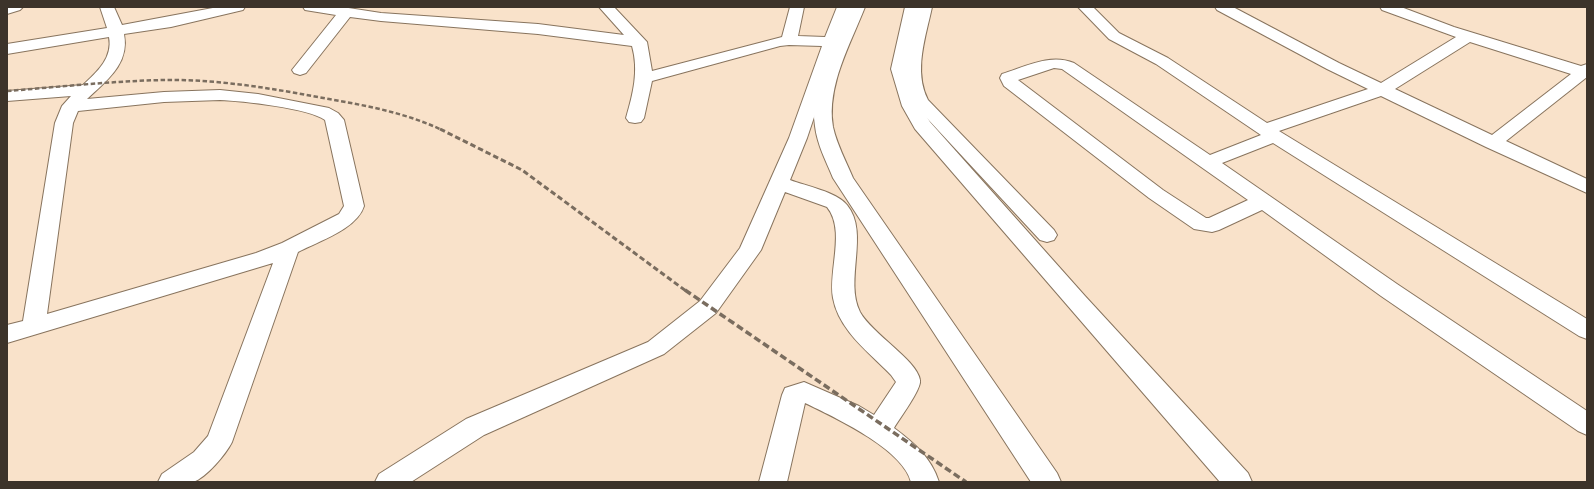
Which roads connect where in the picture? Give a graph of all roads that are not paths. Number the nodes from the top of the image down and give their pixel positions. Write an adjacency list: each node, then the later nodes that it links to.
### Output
1 (15, 7): 15 (main road)
2 (107, 7): 19 (street)
3 (238, 7): 19 (street)
4 (310, 7): 17 (street)
5 (443, 7): 18 (street)
6 (606, 7): 22 (street)
7 (797, 7): 21 (street)
8 (844, 7): 23 (street)
9 (857, 7): 50 (main road)
10 (913, 7): 51 (main road)
11 (925, 7): 39 (street)
12 (1085, 7): 33 (street)
13 (1222, 7): 29 (street)
14 (1387, 7): 20 (street)
15 (7, 9)
16 (378, 12): 17 (street); 18 (street)
17 (346, 13): 25 (street)
18 (429, 20): 22 (street)
19 (116, 31): 24 (street); 28 (street)
20 (1468, 36): 26 (street); 29 (street)
21 (789, 40): 23 (street); 27 (street)
22 (639, 42): 27 (street)
23 (831, 42): 36 (street)
24 (7, 48)
25 (300, 70)
26 (1585, 71): 34 (street)
27 (645, 78): 32 (street)
28 (86, 90): 30 (street); 31 (street)
29 (1381, 90): 33 (street); 34 (street)
30 (7, 96)
31 (71, 106): 40 (street); 41 (street)
32 (635, 118)
33 (1270, 133): 35 (street); 42 (street)
34 (1492, 143): 37 (street)
35 (1209, 162): 38 (street); 38 (street)
36 (778, 183): 45 (street); 47 (street)
37 (1587, 187)
38 (1263, 202): 44 (street)
39 (1047, 235)
40 (289, 248): 41 (street); 46 (street)
41 (34, 326): 43 (street)
42 (1587, 330)
43 (7, 334)
44 (1587, 424)
45 (878, 430): 48 (street); 49 (street)
46 (172, 482)
47 (389, 482)
48 (773, 482)
49 (925, 482)
50 (1047, 482)
51 (1238, 482)

